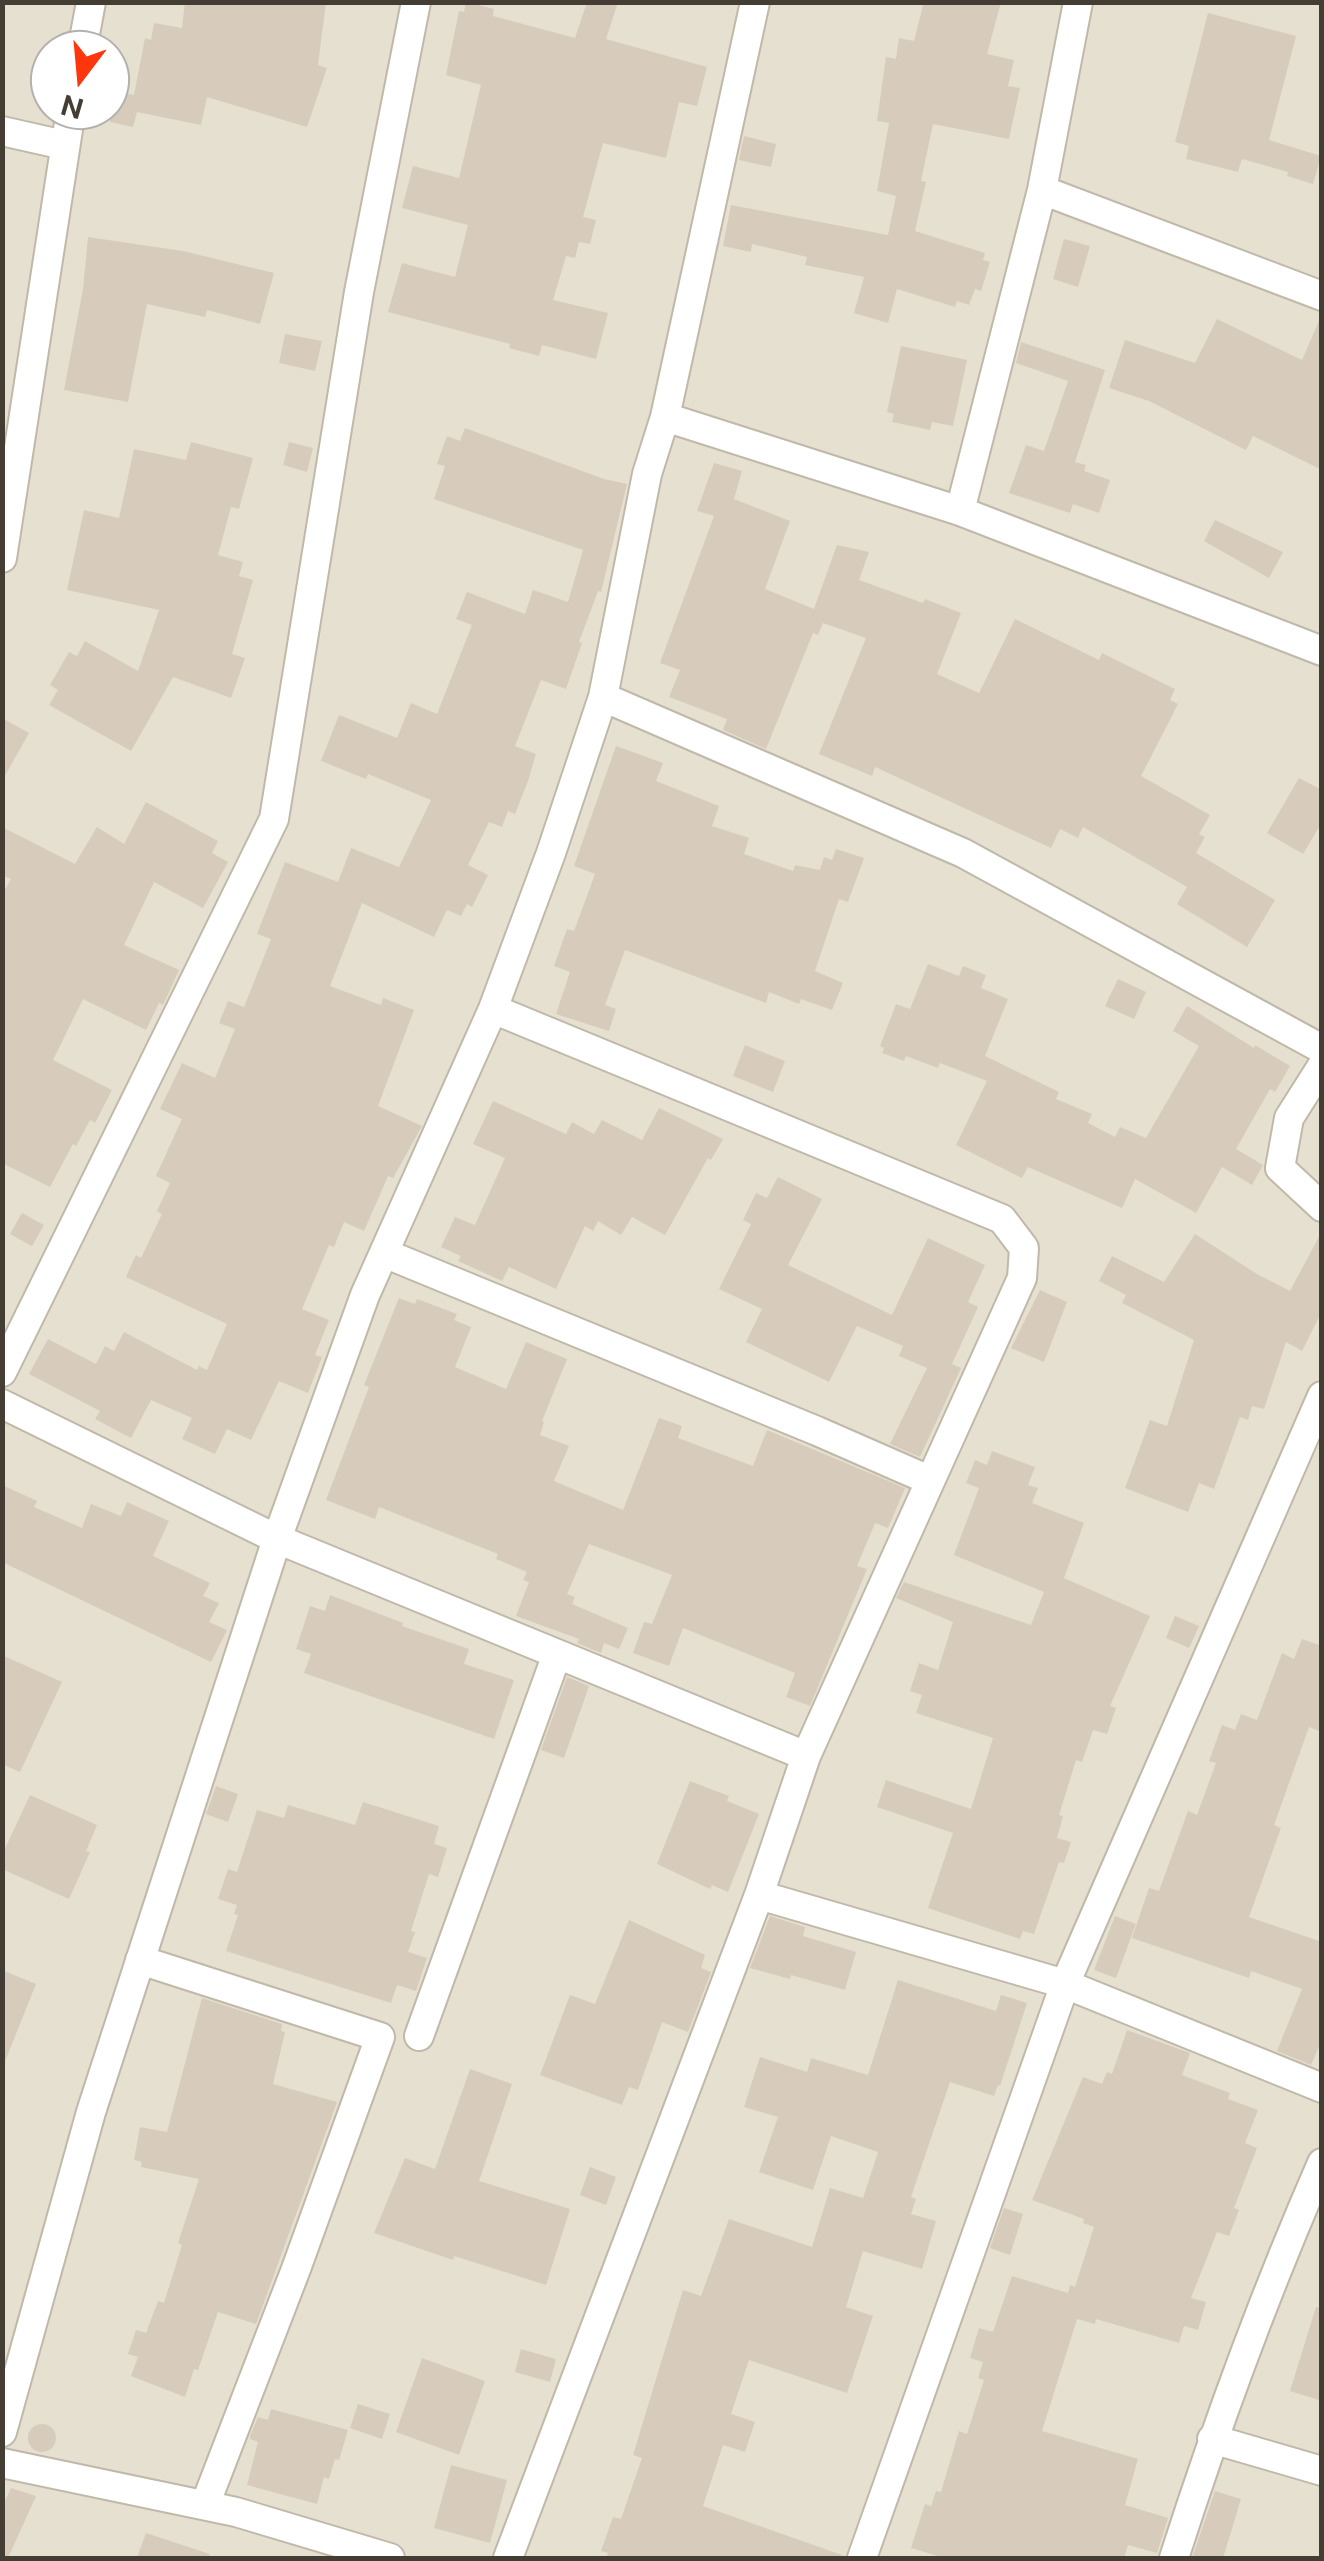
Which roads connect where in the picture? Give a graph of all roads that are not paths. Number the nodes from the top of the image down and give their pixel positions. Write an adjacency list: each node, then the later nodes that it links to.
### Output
1 (92, 2): 5 (street)
2 (416, 2): 21 (street)
3 (755, 2): 11 (street)
4 (1078, 2): 9 (street)
5 (86, 30)
6 (67, 130): 8 (street)
7 (2, 131): 8 (street)
8 (64, 144): 13 (street)
9 (1042, 190): 10 (street); 12 (street)
10 (1322, 296)
11 (665, 417): 12 (street); 15 (street)
12 (960, 511): 14 (street)
13 (2, 558)
14 (1322, 652)
15 (603, 697): 16 (street); 17 (street)
16 (492, 1009): 20 (street); 24 (street)
17 (1322, 1049)
18 (1322, 1066): 19 (street)
19 (1322, 1207)
20 (384, 1253): 24 (street); 25 (street)
21 (2, 1372)
22 (1322, 1396): 30 (street)
23 (2, 1404): 25 (street)
24 (929, 1480): 27 (street)
25 (276, 1539): 26 (street); 29 (street)
26 (557, 1654): 27 (street); 31 (street)
27 (806, 1756): 28 (street)
28 (758, 1895): 30 (street); 41 (street)
29 (140, 1960): 34 (street); 39 (street)
30 (1065, 1984): 32 (street); 42 (street)
31 (419, 2036)
32 (1322, 2088)
33 (1322, 2164): 36 (street)
34 (9, 2388): 35 (street)
35 (2, 2432)
36 (1212, 2439): 38 (street); 43 (street)
37 (2, 2462): 39 (street)
38 (1322, 2472)
39 (206, 2505): 40 (street)
40 (390, 2558)
41 (508, 2558)
42 (862, 2558)
43 (1174, 2558)

